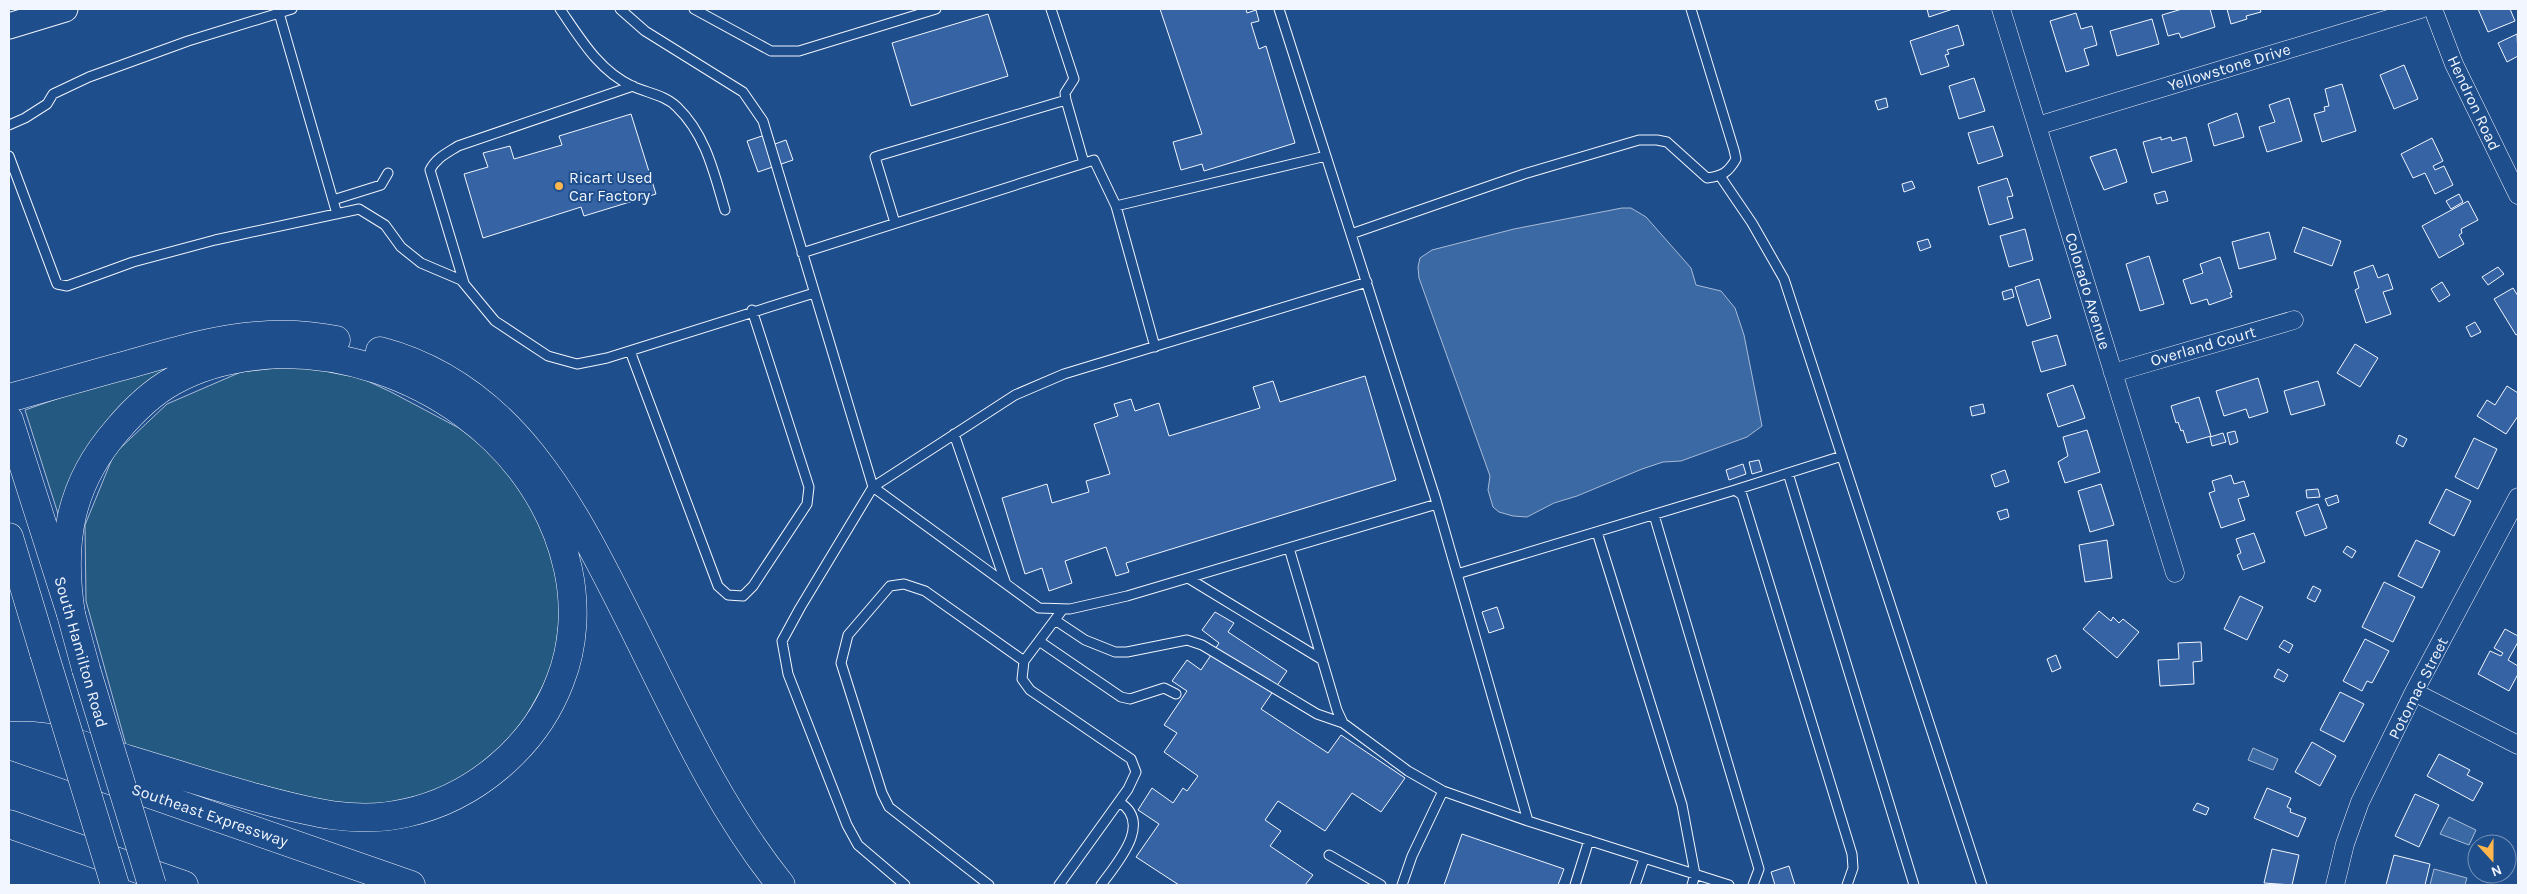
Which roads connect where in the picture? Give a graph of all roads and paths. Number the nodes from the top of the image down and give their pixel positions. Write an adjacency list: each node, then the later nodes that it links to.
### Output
1 (65, 9): 14 (main road)
2 (292, 9): 13 (lane)
3 (560, 9): 15 (lane)
4 (620, 9): 31 (lane)
5 (694, 9): 6 (lane)
6 (936, 9)
7 (1051, 9): 16 (lane)
8 (1279, 9): 20 (lane)
9 (1691, 9): 23 (lane)
10 (2001, 9): 18 (street, Colorado Avenue)
11 (2421, 9): 18 (street, Yellowstone Drive)
12 (2433, 9): 24 (street, Hendron Road)
13 (279, 13): 17 (lane); 25 (lane)
14 (9, 26)
15 (633, 86): 27 (lane); 33 (lane)
16 (1066, 100): 21 (lane); 29 (lane)
17 (9, 125)
18 (2037, 126): 39 (street, Colorado Avenue)
19 (9, 156): 28 (lane)
20 (1326, 156): 26 (lane); 30 (lane)
21 (1084, 163): 26 (lane); 29 (lane)
22 (388, 173): 25 (lane)
23 (1720, 176): 30 (lane); 43 (lane)
24 (2518, 195)
25 (333, 200): 28 (lane)
26 (1116, 206): 37 (lane)
27 (725, 210)
28 (337, 214): 33 (lane)
29 (896, 223): 31 (lane)
30 (1351, 234): 32 (lane)
31 (802, 253): 34 (lane)
32 (1366, 282): 37 (lane); 48 (lane)
33 (464, 283): 38 (lane)
34 (814, 293): 35 (lane); 45 (lane)
35 (752, 310): 38 (lane); 38 (lane)
36 (2294, 320): 39 (street, Overland Court)
37 (1155, 346): 42 (lane)
38 (630, 351)
39 (2113, 373): 53 (street, Colorado Avenue)
40 (9, 398): 81 (main road)
41 (9, 420): 58 (main road, South Hamilton Road)
42 (954, 434): 45 (lane); 56 (lane)
43 (1842, 456): 44 (lane); 95 (lane)
44 (1788, 474): 46 (lane); 94 (lane)
45 (873, 487): 56 (lane); 82 (lane)
46 (1735, 490): 49 (lane); 93 (lane)
47 (2518, 497): 63 (street, Potomac Street)
48 (1437, 504): 52 (lane); 54 (lane)
49 (1654, 515): 50 (lane); 92 (lane)
50 (1597, 532): 54 (lane); 76 (lane)
51 (9, 537): 77 (main road, bridge)
52 (1289, 548): 55 (lane); 61 (lane)
53 (2175, 573)
54 (1458, 574): 71 (lane)
55 (1188, 578): 57 (lane); 61 (lane)
56 (1006, 584): 57 (lane)
57 (1063, 609): 59 (lane)
58 (71, 614): 66 (main road); 78 (main road, South Hamilton Road, bridge)
59 (1055, 620): 60 (lane); 65 (lane)
60 (1039, 641): 62 (lane); 64 (lane)
61 (1321, 659): 65 (lane)
62 (1024, 662): 70 (lane); 83 (lane)
63 (2414, 692): 68 (street); 96 (street, Potomac Street)
64 (1176, 694)
65 (1343, 723): 69 (lane)
66 (9, 736)
67 (9, 744): 80 (main road, Southeast Expressway)
68 (2518, 745)
69 (1443, 791): 71 (lane); 87 (lane)
70 (1119, 802): 84 (lane); 85 (lane)
71 (1528, 821): 73 (lane)
72 (9, 824): 79 (main road)
73 (1589, 840): 75 (lane); 88 (lane)
74 (1329, 855): 86 (lane)
75 (1644, 859): 76 (lane); 89 (lane)
76 (1696, 874): 90 (lane); 91 (lane)
77 (115, 885)
78 (152, 885)
79 (184, 885)
80 (411, 885)
81 (781, 885)
82 (905, 885)
83 (989, 885)
84 (1059, 885)
85 (1101, 885)
86 (1380, 885)
87 (1402, 885)
88 (1575, 885)
89 (1635, 885)
90 (1692, 885)
91 (1729, 885)
92 (1753, 885)
93 (1846, 885)
94 (1914, 885)
95 (1982, 885)
96 (2335, 885)

